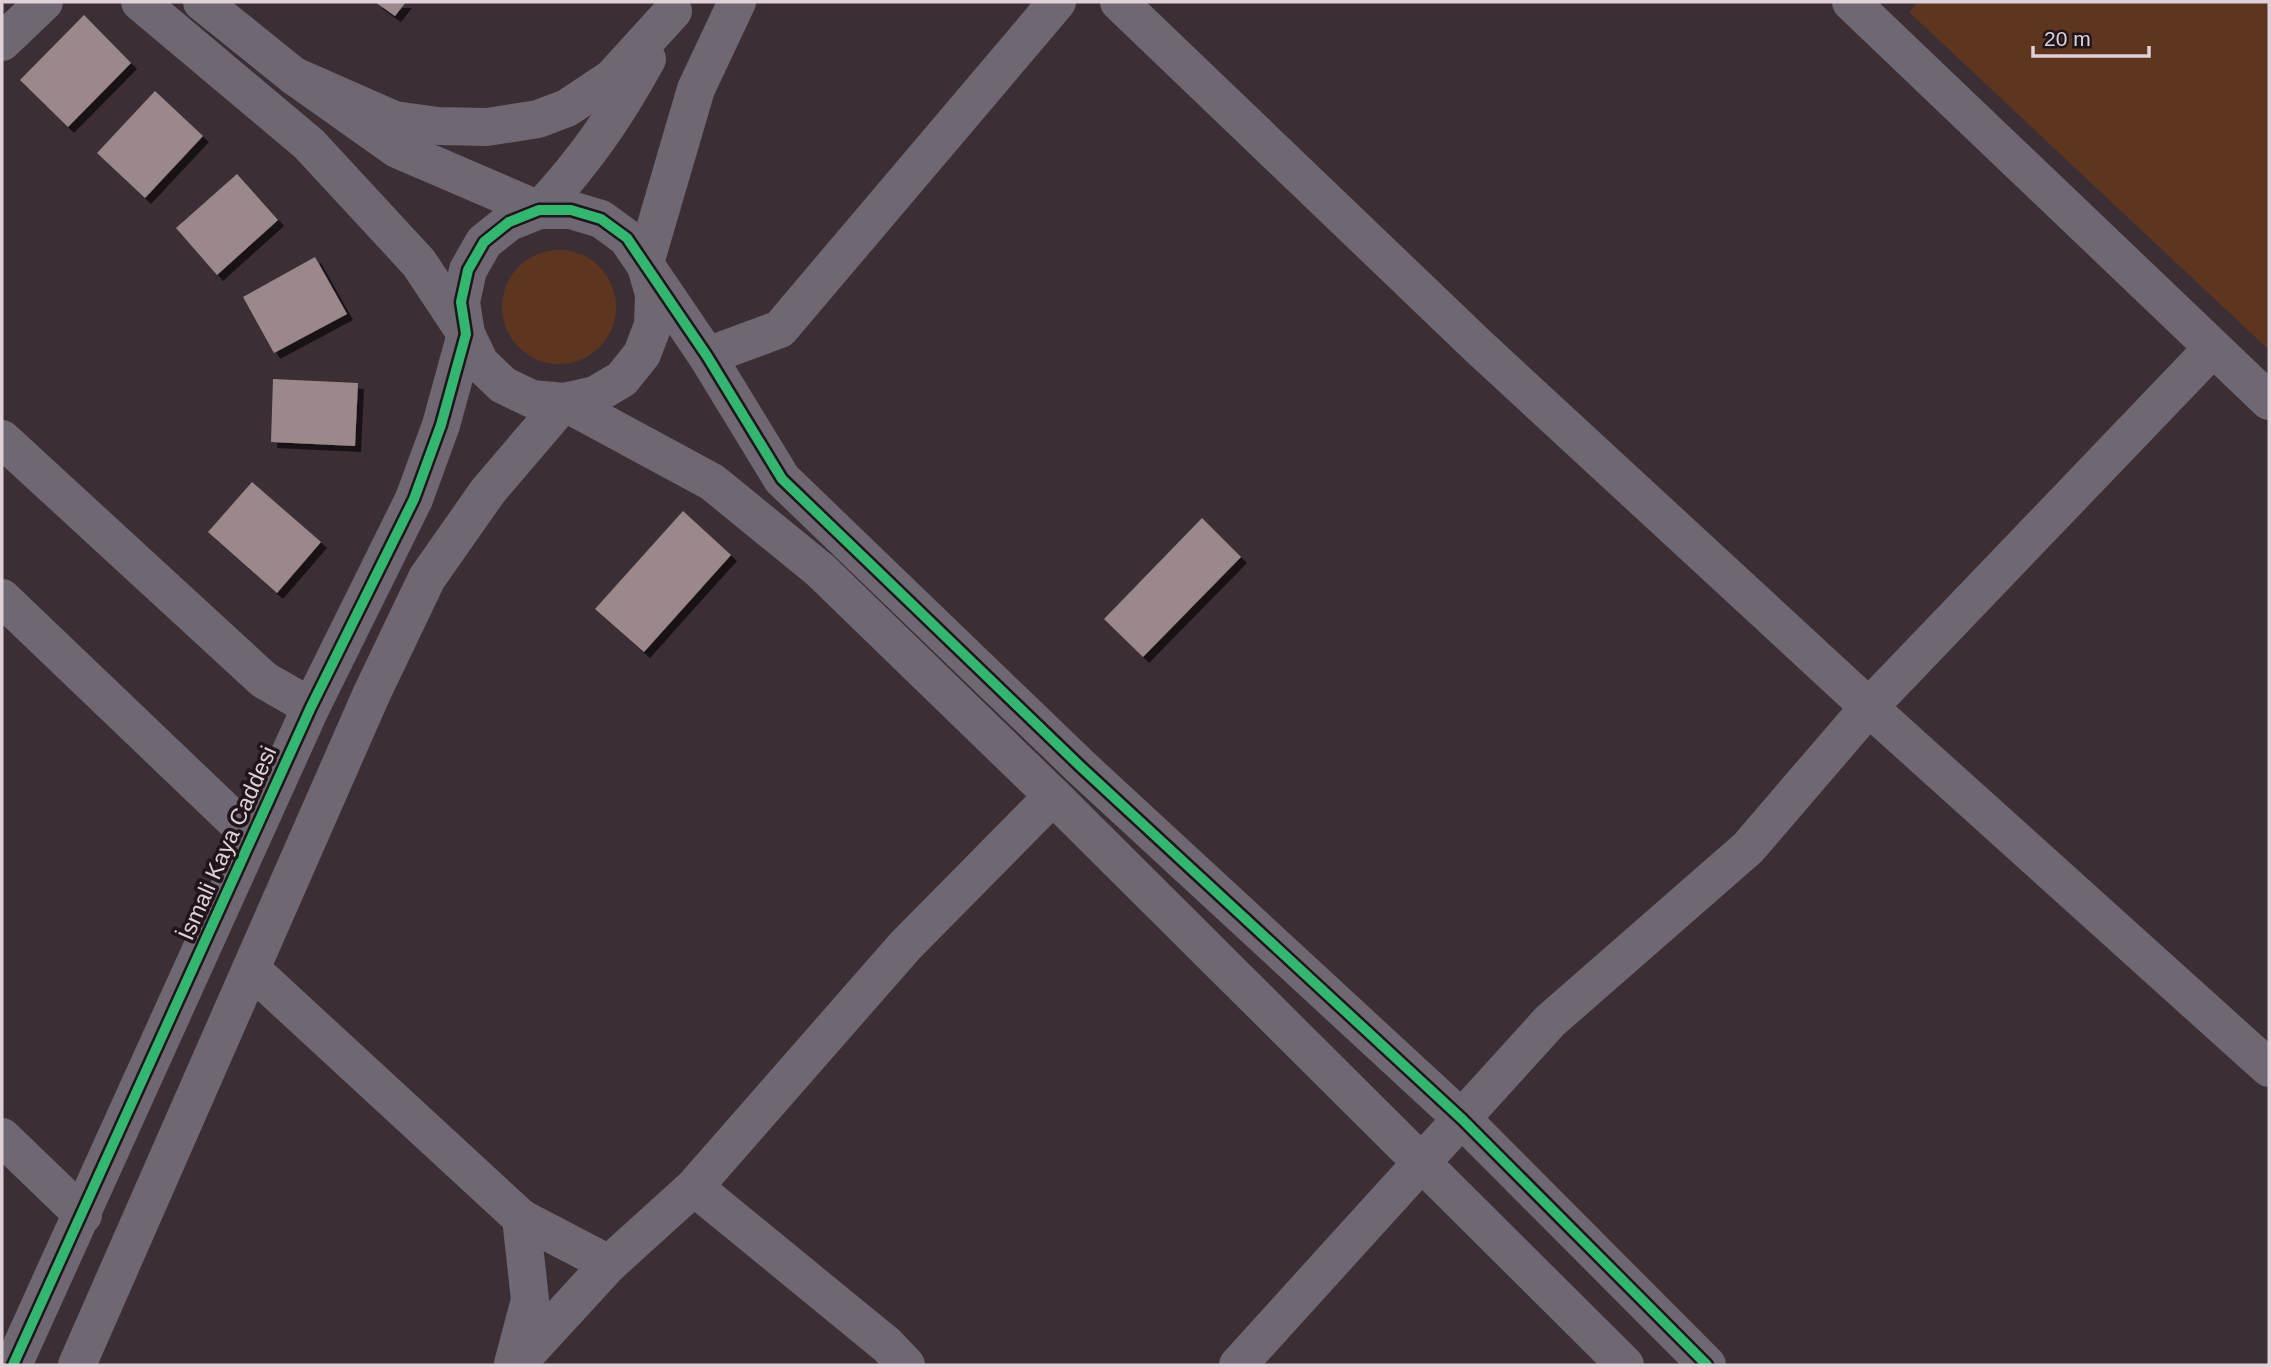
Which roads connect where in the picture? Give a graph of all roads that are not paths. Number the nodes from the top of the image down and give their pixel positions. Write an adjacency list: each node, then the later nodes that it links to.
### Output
1 (44, 2): 9 (street)
2 (140, 2): 13 (street)
3 (202, 2): 10 (street)
4 (737, 2): 12 (street)
5 (1057, 2): 15 (street)
6 (1119, 2): 21 (street)
7 (1851, 2): 14 (street)
8 (675, 6): 10 (street); 11 (street)
9 (2, 42)
10 (294, 76): 11 (street)
11 (539, 210): 12 (street); 13 (street)
12 (645, 263): 15 (street); 17 (street)
13 (466, 334): 17 (street); 20 (street, İsmali Kaya Caddesi)
14 (2213, 348): 16 (street); 21 (street)
15 (707, 356): 26 (street)
16 (2269, 401)
17 (564, 402): 22 (street); 24 (street)
18 (2, 439): 20 (street)
19 (2, 598): 23 (street)
20 (311, 707): 23 (street, İsmali Kaya Caddesi)
21 (1869, 707): 25 (street); 26 (street)
22 (1053, 796): 28 (street); 29 (street)
23 (252, 837): 30 (street, İsmali Kaya Caddesi)
24 (251, 968): 31 (street); 34 (street)
25 (2269, 1068)
26 (1462, 1119): 28 (street); 39 (street)
27 (2, 1137): 30 (street)
28 (1422, 1163): 37 (street); 38 (street)
29 (694, 1186): 32 (street); 36 (street)
30 (83, 1215): 33 (street, İsmali Kaya Caddesi)
31 (520, 1218): 32 (street); 35 (street)
32 (609, 1264): 35 (street)
33 (10, 1356)
34 (77, 1365)
35 (514, 1365)
36 (906, 1365)
37 (1238, 1365)
38 (1625, 1365)
39 (1707, 1365)

